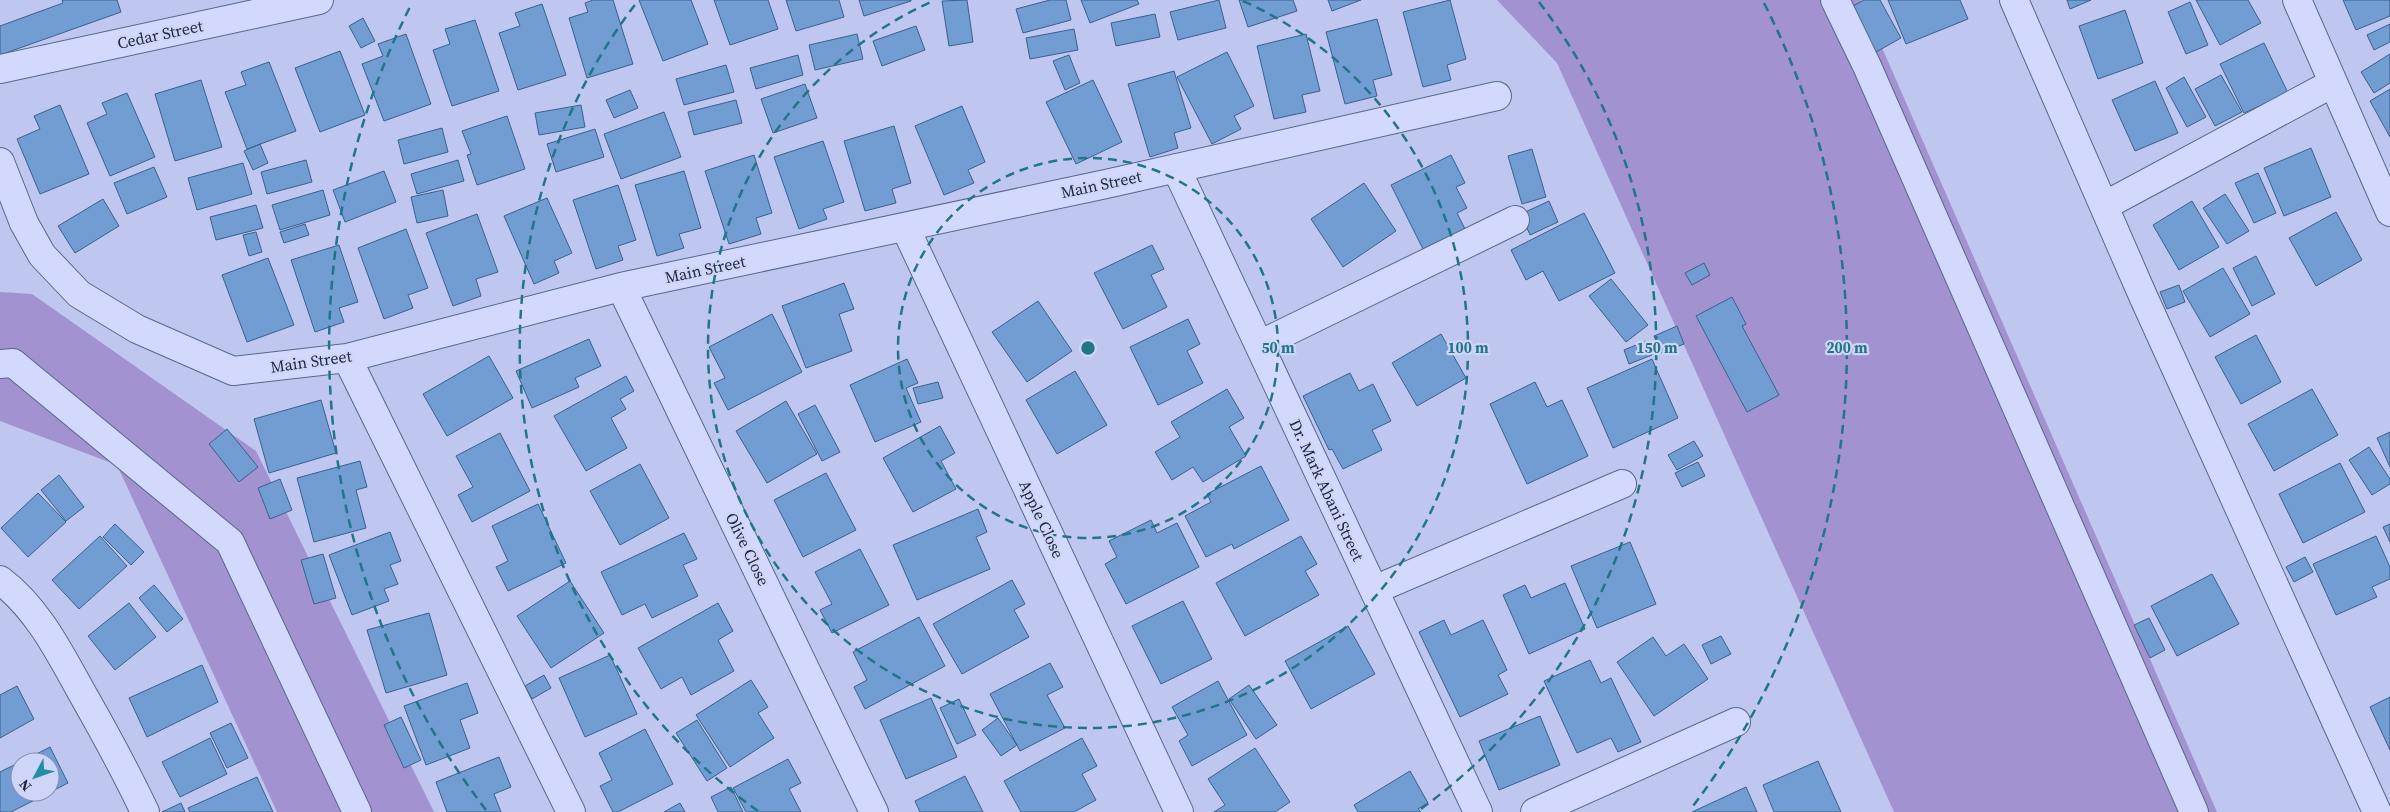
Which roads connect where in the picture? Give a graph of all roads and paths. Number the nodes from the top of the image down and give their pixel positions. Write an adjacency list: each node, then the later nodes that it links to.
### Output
1 (1835, 0): 30 (street)
2 (2014, 0): 11 (street)
3 (2296, 0): 6 (street)
4 (312, 1): 5 (street, Cedar Street)
5 (0, 69)
6 (2333, 84): 10 (street); 11 (street)
7 (1498, 96): 9 (street, Main Street)
8 (0, 162): 17 (street, Main Street)
9 (1176, 168): 14 (street, Main Street); 16 (street, Dr. Mark Abani Street)
10 (2383, 176): 12 (street)
11 (2104, 206): 31 (street)
12 (2390, 212)
13 (1515, 220): 16 (street)
14 (905, 226): 15 (street, Main Street); 27 (street, Apple Close)
15 (621, 287): 17 (street, Main Street); 26 (street, Olive Close)
16 (1259, 345): 21 (street, Dr. Mark Abani Street)
17 (347, 358): 25 (street)
18 (0, 364): 24 (street)
19 (1622, 484): 21 (street)
20 (0, 580): 23 (street)
21 (1374, 590): 28 (street, Dr. Mark Abani Street)
22 (1736, 722): 29 (street)
23 (145, 812)
24 (357, 812)
25 (571, 812)
26 (874, 812)
27 (1179, 812)
28 (1478, 812)
29 (1535, 812)
30 (2194, 812)
31 (2376, 812)

